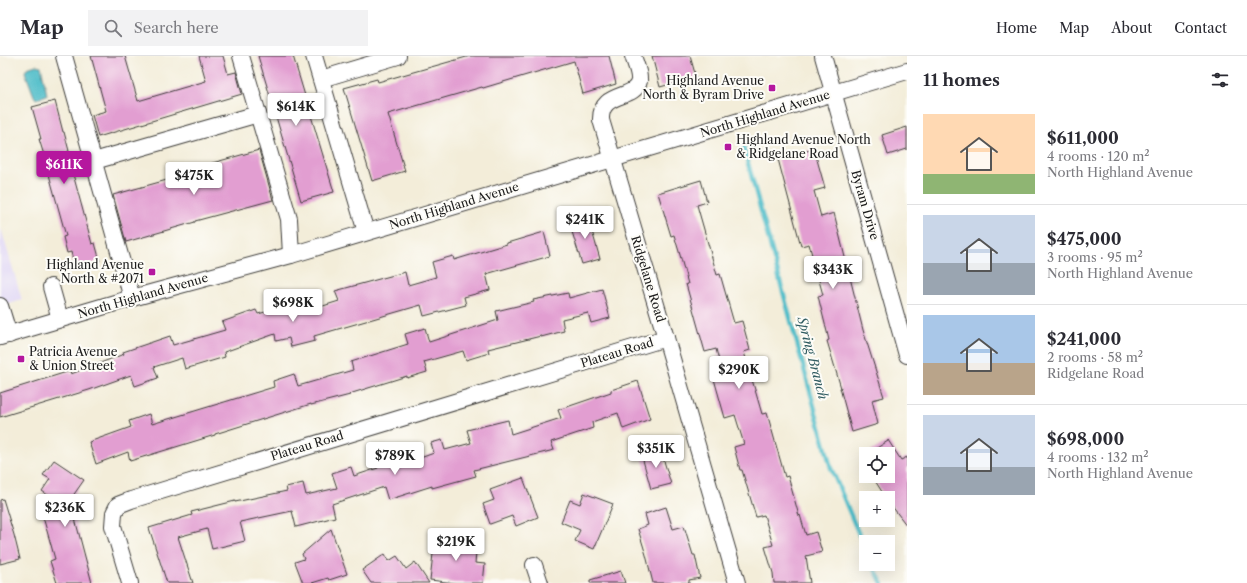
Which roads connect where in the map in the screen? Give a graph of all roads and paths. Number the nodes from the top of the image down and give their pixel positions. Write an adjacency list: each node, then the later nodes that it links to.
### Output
1 (64, 56): 12 (street)
2 (241, 56): 10 (street)
3 (314, 56): 8 (street)
4 (398, 56): 8 (street)
5 (633, 56): 11 (street, Ridgelane Road)
6 (823, 56): 9 (street, Byram Drive)
7 (907, 71): 9 (street, North Highland Avenue)
8 (321, 79): 13 (street)
9 (834, 93): 11 (street, North Highland Avenue); 21 (street, Byram Drive)
10 (258, 114): 12 (street); 14 (street)
11 (612, 159): 13 (street, North Highland Avenue); 20 (street, Ridgelane Road)
12 (94, 161): 16 (street)
13 (366, 232): 14 (street, North Highland Avenue)
14 (291, 255): 16 (street, North Highland Avenue)
15 (51, 287): 18 (street)
16 (132, 298): 18 (street, North Highland Avenue)
17 (0, 306): 19 (street)
18 (60, 319): 19 (street, North Highland Avenue)
19 (4, 336)
20 (666, 338): 23 (street, Plateau Road); 25 (street, Ridgelane Road)
21 (907, 355)
22 (534, 565): 24 (street)
23 (130, 583)
24 (540, 583)
25 (737, 583)

